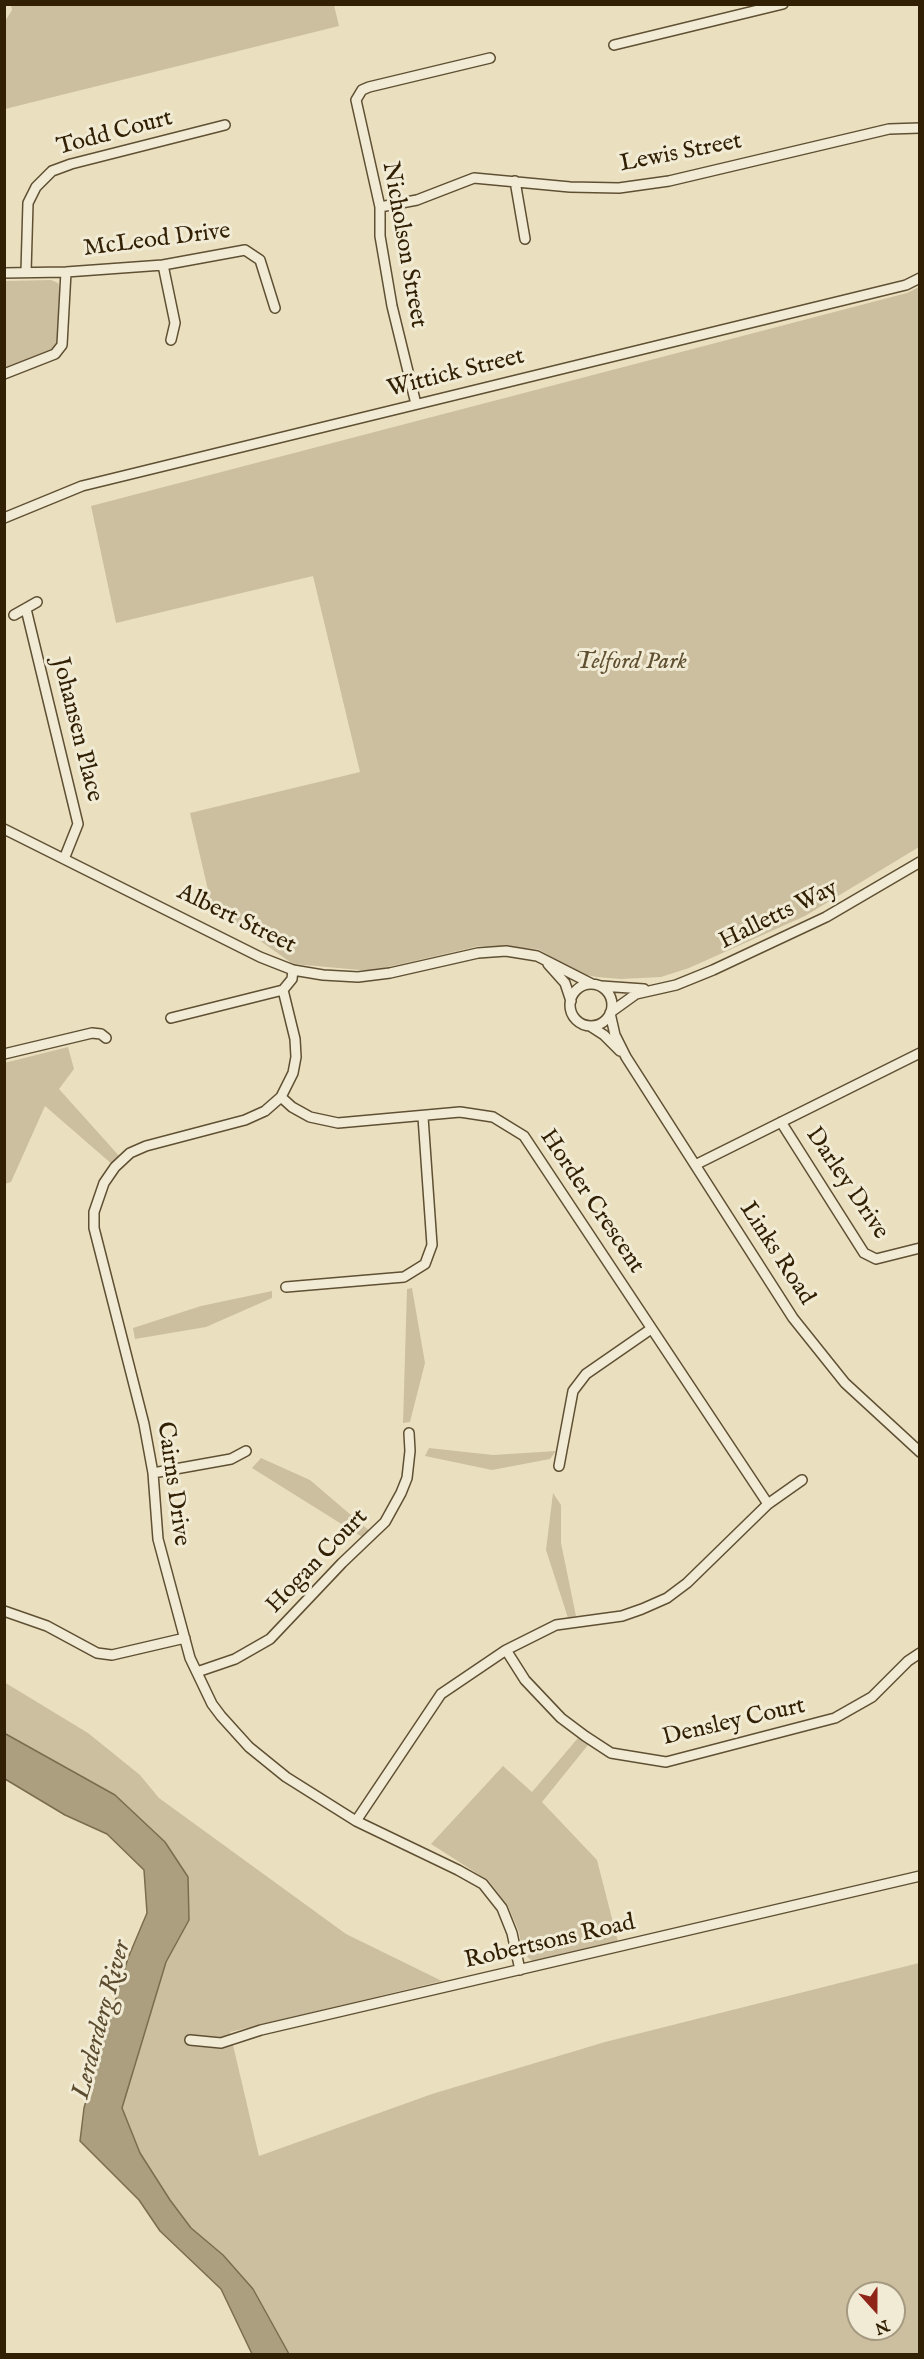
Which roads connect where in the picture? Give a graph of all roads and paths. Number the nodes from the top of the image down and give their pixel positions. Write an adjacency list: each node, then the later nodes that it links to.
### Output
1 (783, 4): 2 (street)
2 (614, 45)
3 (490, 58): 7 (street, Nicholson Street)
4 (225, 124): 10 (street, Todd Court)
5 (920, 128): 6 (street, Lewis Street)
6 (515, 181): 7 (street, Lewis Street); 8 (street)
7 (380, 207): 17 (street, Nicholson Street)
8 (525, 239)
9 (163, 265): 11 (street, McLeod Drive); 14 (street, McLeod Drive); 15 (street)
10 (26, 272): 11 (street, McLeod Drive); 12 (street, McLeod Drive)
11 (66, 272): 16 (street)
12 (4, 273)
13 (920, 278): 17 (street, Wittick Street)
14 (275, 308)
15 (171, 340)
16 (4, 374)
17 (416, 404): 18 (street, Wittick Street)
18 (4, 518)
19 (37, 602): 20 (street)
20 (26, 609): 21 (street); 23 (street, Johansen Place)
21 (14, 615)
22 (4, 829): 23 (street, Albert Street)
23 (64, 859): 26 (street, Albert Street)
24 (920, 862): 29 (street, Halletts Way)
25 (537, 956): 26 (street, Albert Street); 27 (street, Albert Street); 30 (street)
26 (293, 970): 28 (street)
27 (596, 985): 29 (street, Halletts Way); 30 (street); 31 (street)
28 (282, 990): 32 (street); 38 (street, Cairns Drive)
29 (650, 990): 31 (street, Halletts Way)
30 (571, 1001): 33 (street)
31 (611, 1013): 33 (street); 37 (street, Links Road)
32 (171, 1017)
33 (590, 1026): 37 (street, Links Road)
34 (106, 1038): 36 (street)
35 (920, 1053): 40 (street, Darley Drive)
36 (4, 1054)
37 (626, 1057): 41 (street, Links Road)
38 (281, 1097): 39 (street, Horder Crescent); 49 (street, Cairns Drive)
39 (423, 1117): 43 (street); 44 (street, Horder Crescent)
40 (781, 1122): 41 (street, Darley Drive); 42 (street, Darley Drive)
41 (695, 1165): 47 (street, Links Road)
42 (920, 1248)
43 (286, 1287)
44 (651, 1329): 48 (street); 51 (street, Horder Crescent)
45 (409, 1433): 56 (street, Hogan Court)
46 (246, 1451): 49 (street)
47 (920, 1452)
48 (559, 1466)
49 (153, 1473): 53 (street, Cairns Drive)
50 (802, 1480): 51 (street)
51 (768, 1504): 54 (street)
52 (4, 1611): 53 (street)
53 (185, 1638): 56 (street, Cairns Drive)
54 (506, 1650): 55 (street, Densley Court); 57 (street)
55 (920, 1653)
56 (197, 1672): 57 (street, Cairns Drive)
57 (356, 1821): 59 (street, Cairns Drive)
58 (920, 1876): 59 (street, Robertsons Road)
59 (520, 1970): 60 (street, Robertsons Road)
60 (190, 2040)

